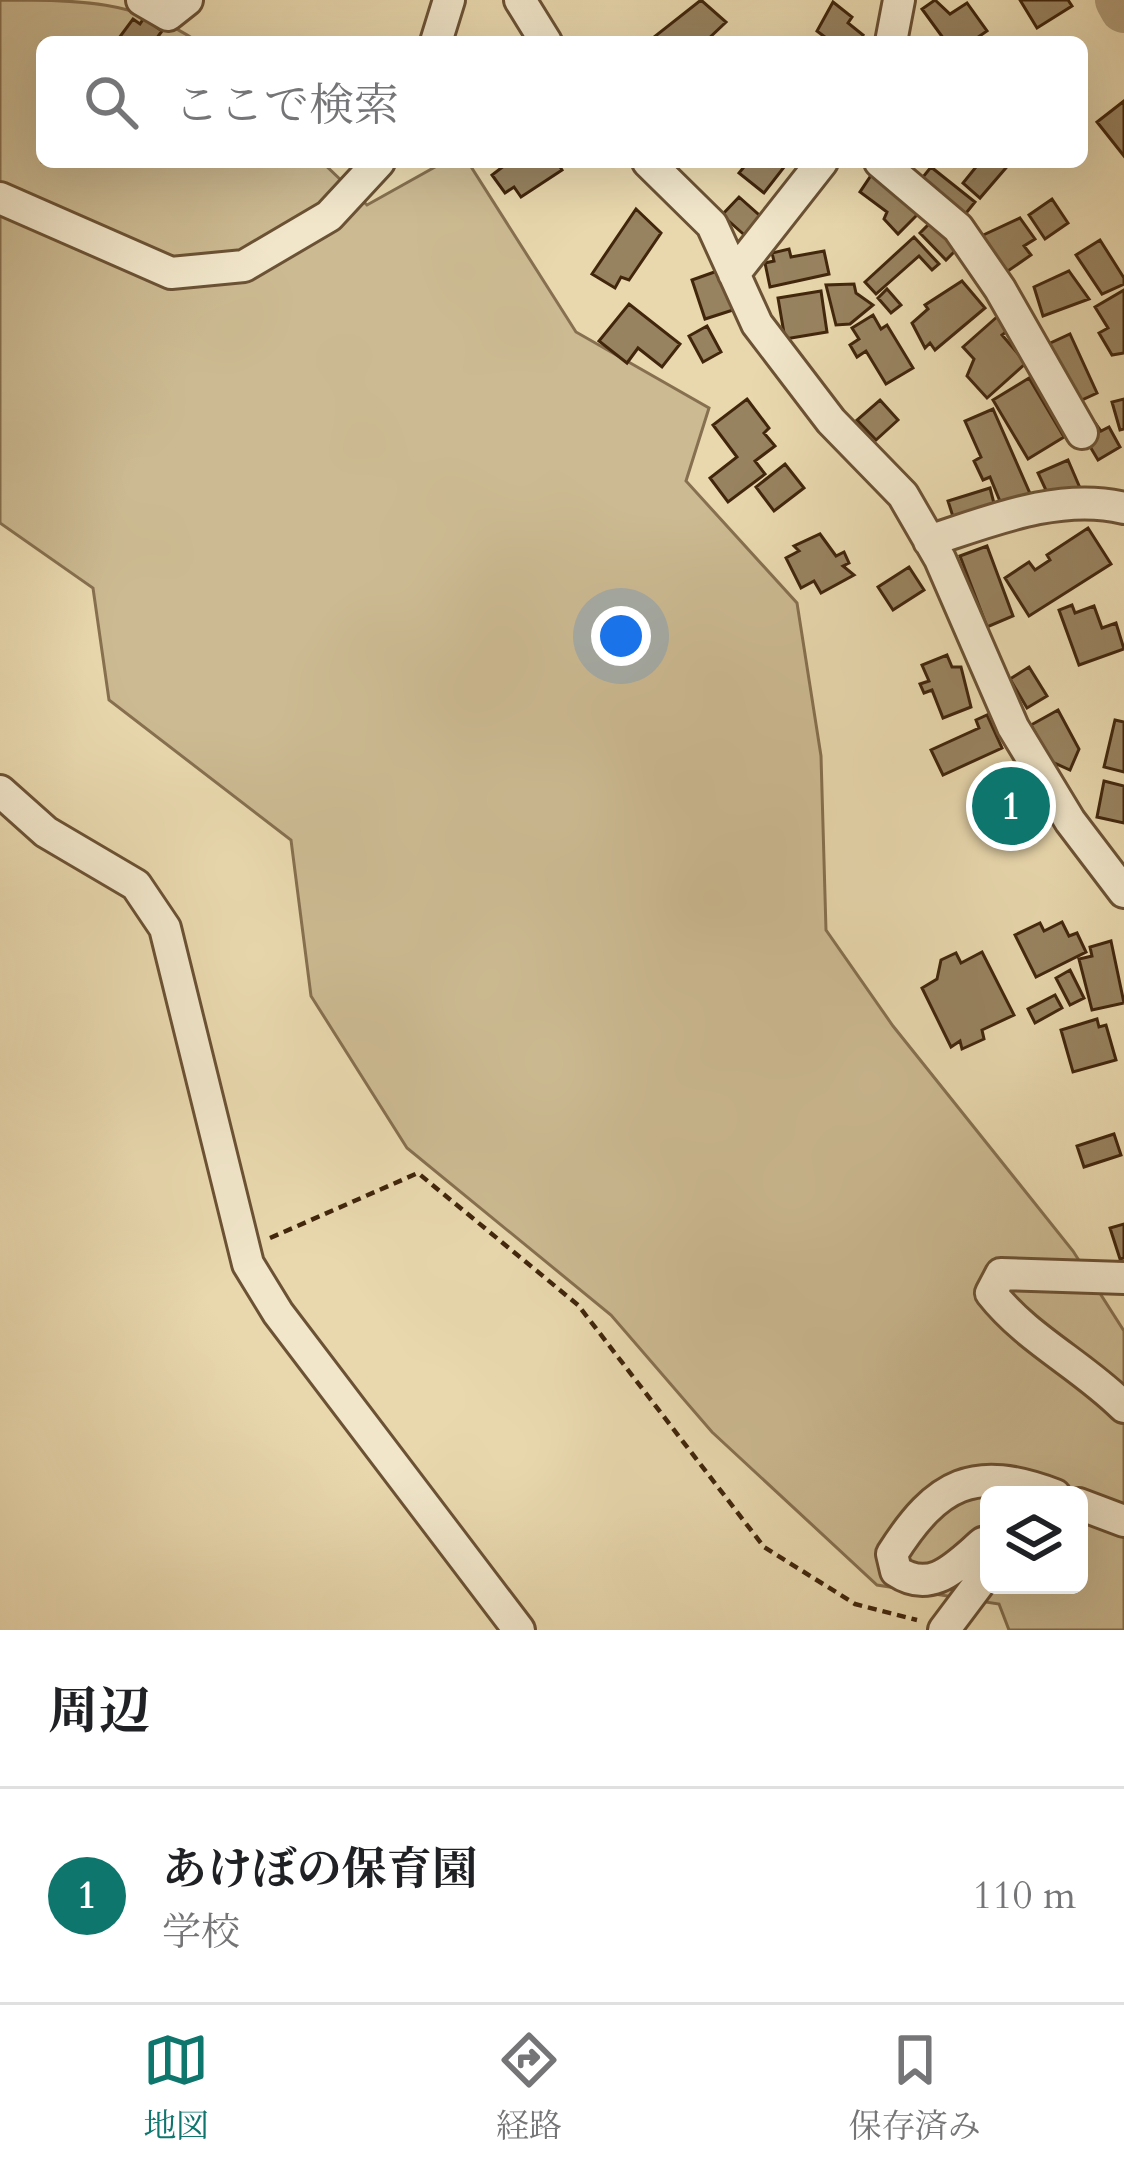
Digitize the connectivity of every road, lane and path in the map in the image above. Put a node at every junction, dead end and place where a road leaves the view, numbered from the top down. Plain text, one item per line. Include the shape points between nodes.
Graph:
1 (142, 0) edge
2 (187, 0) edge
3 (449, 0) edge
4 (520, 0) edge
5 (899, 0) edge
6 (438, 36) edge
7 (542, 36) edge
8 (892, 36) edge
9 (373, 168) edge
10 (654, 168) edge
11 (817, 168) edge
12 (887, 168) edge
13 (0, 198) edge
14 (734, 274) junction
15 (1082, 433) dead end
16 (1124, 508) edge
17 (929, 541) junction
18 (0, 791) edge
19 (1112, 857) edge
20 (1124, 892) edge
21 (244, 1250) junction
22 (1124, 1278) edge
23 (1124, 1407) edge
24 (1013, 1486) edge
25 (1088, 1507) edge
26 (1124, 1521) edge
27 (980, 1545) edge
28 (980, 1582) edge
29 (945, 1629) edge
30 (519, 1630) edge

1 - 2 street via 168,15
3 - 6 street
4 - 7 street
5 - 8 street
9 - 13 street via 328,216 244,266 171,273
10 - 14 street via 712,225
11 - 14 street
12 - 15 street via 958,228
14 - 17 street via 757,324 831,421 903,495
16 - 17 street via 1102,502 1022,512
17 - 19 street via 1013,727
18 - 21 street via 46,832 136,885 165,928
19 - 20 street
21 - 29 path via 418,1173 578,1305 764,1547 855,1604
21 - 30 street via 278,1312
22 - 23 street via 1001,1274 991,1293 1013,1321
24 - 27 street via 981,1479 951,1486 915,1518 892,1554 896,1571 910,1581 941,1580
25 - 26 street
28 - 29 street

